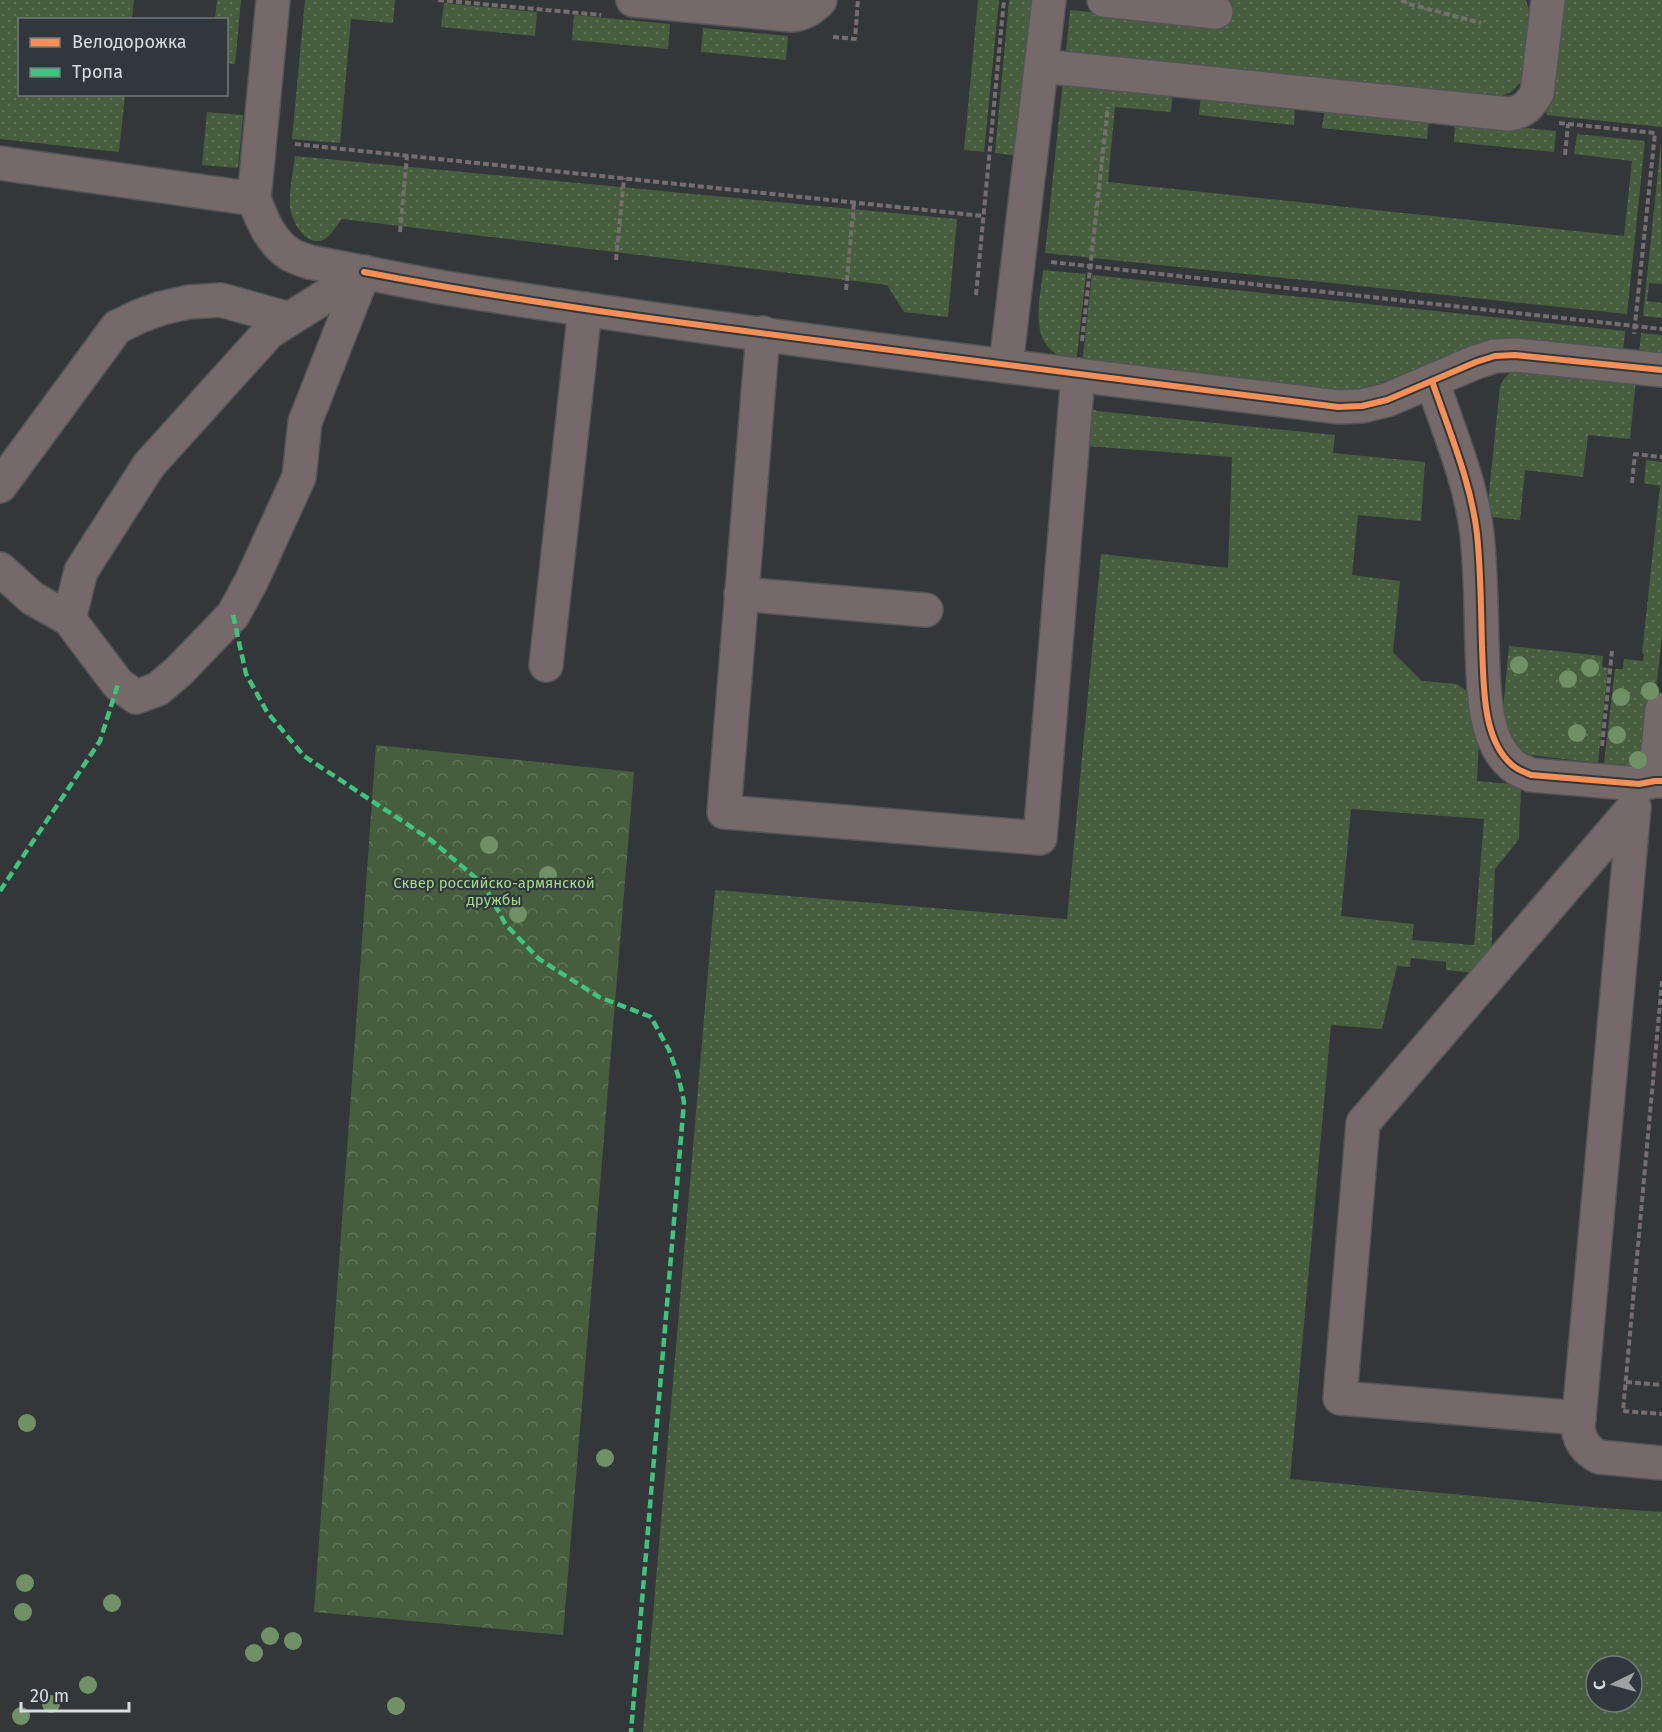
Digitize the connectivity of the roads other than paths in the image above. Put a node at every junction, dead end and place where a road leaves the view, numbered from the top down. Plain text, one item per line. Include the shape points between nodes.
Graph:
1 (273, 0) edge
2 (633, 0) edge
3 (820, 0) edge
4 (1049, 0) edge
5 (1104, 0) edge
6 (1548, 0) edge
7 (1216, 12) dead end
8 (1041, 66) junction
9 (0, 164) edge
10 (254, 199) junction
11 (364, 272) junction
12 (585, 309) junction
13 (289, 319) junction
14 (763, 333) junction
15 (1006, 365) junction
16 (1662, 370) edge
17 (1078, 375) junction
18 (1432, 381) junction
19 (0, 486) edge
20 (0, 569) edge
21 (741, 594) junction
22 (926, 610) dead end
23 (69, 619) junction
24 (546, 665) dead end
25 (1662, 710) edge
26 (1658, 781) edge
27 (1579, 1418) junction
28 (1662, 1463) edge

1 - 10 street
2 - 3 street via 791,15 811,9
4 - 8 street
5 - 7 street
6 - 8 street via 1537,93 1530,106 1517,113
8 - 15 street
9 - 10 street
10 - 11 street via 262,222 291,255
11 - 12 street
11 - 13 street
11 - 23 street via 305,422 299,477 232,615 158,690 136,697 117,684
12 - 14 street
12 - 24 street
13 - 19 street via 221,300 162,308 117,327
13 - 23 street via 269,332 149,465 81,571
14 - 15 street
14 - 21 street
15 - 17 street
16 - 18 street via 1515,355 1495,356
17 - 18 street via 1338,407 1387,400
17 - 21 street via 1040,838 724,812
18 - 26 street via 1468,488 1477,534 1485,698 1491,729 1506,760 1531,775 1639,784
20 - 23 street via 32,598
21 - 22 street
25 - 26 street
27 - 27 street via 1340,1398 1363,1123 1634,807
27 - 28 street via 1584,1446 1599,1457

